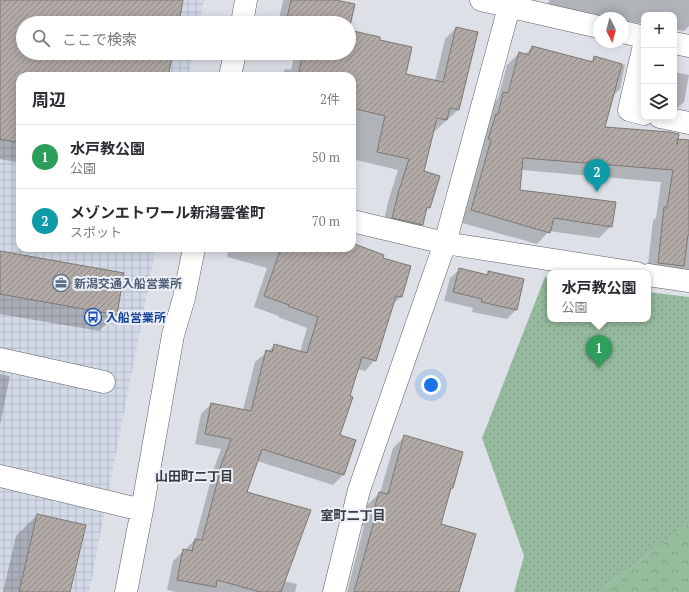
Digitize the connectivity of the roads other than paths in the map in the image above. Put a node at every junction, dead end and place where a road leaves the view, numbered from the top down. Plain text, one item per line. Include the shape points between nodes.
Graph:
1 (246, 0) edge
2 (482, 0) edge
3 (511, 3) edge
4 (243, 16) edge
5 (593, 25) edge
6 (629, 33) edge
7 (641, 36) edge
8 (677, 44) edge
9 (689, 46) edge
10 (643, 48) edge
11 (233, 60) edge
12 (231, 72) edge
13 (641, 113) edge
14 (674, 120) edge
15 (689, 123) edge
16 (356, 222) edge
17 (445, 243) junction
18 (193, 252) edge
19 (618, 270) edge
20 (651, 275) edge
21 (689, 281) edge
22 (0, 359) edge
23 (104, 382) dead end
24 (0, 476) edge
25 (142, 510) junction
26 (126, 592) edge
27 (334, 592) edge

1 - 4 street
2 - 3 street
3 - 5 street
3 - 17 street
6 - 7 street
8 - 9 street
10 - 13 street via 629,110
11 - 12 street
14 - 15 street
16 - 17 street
17 - 19 street
17 - 27 street via 359,490
18 - 25 street via 173,335
20 - 21 street
22 - 23 street
24 - 25 street
25 - 26 street

